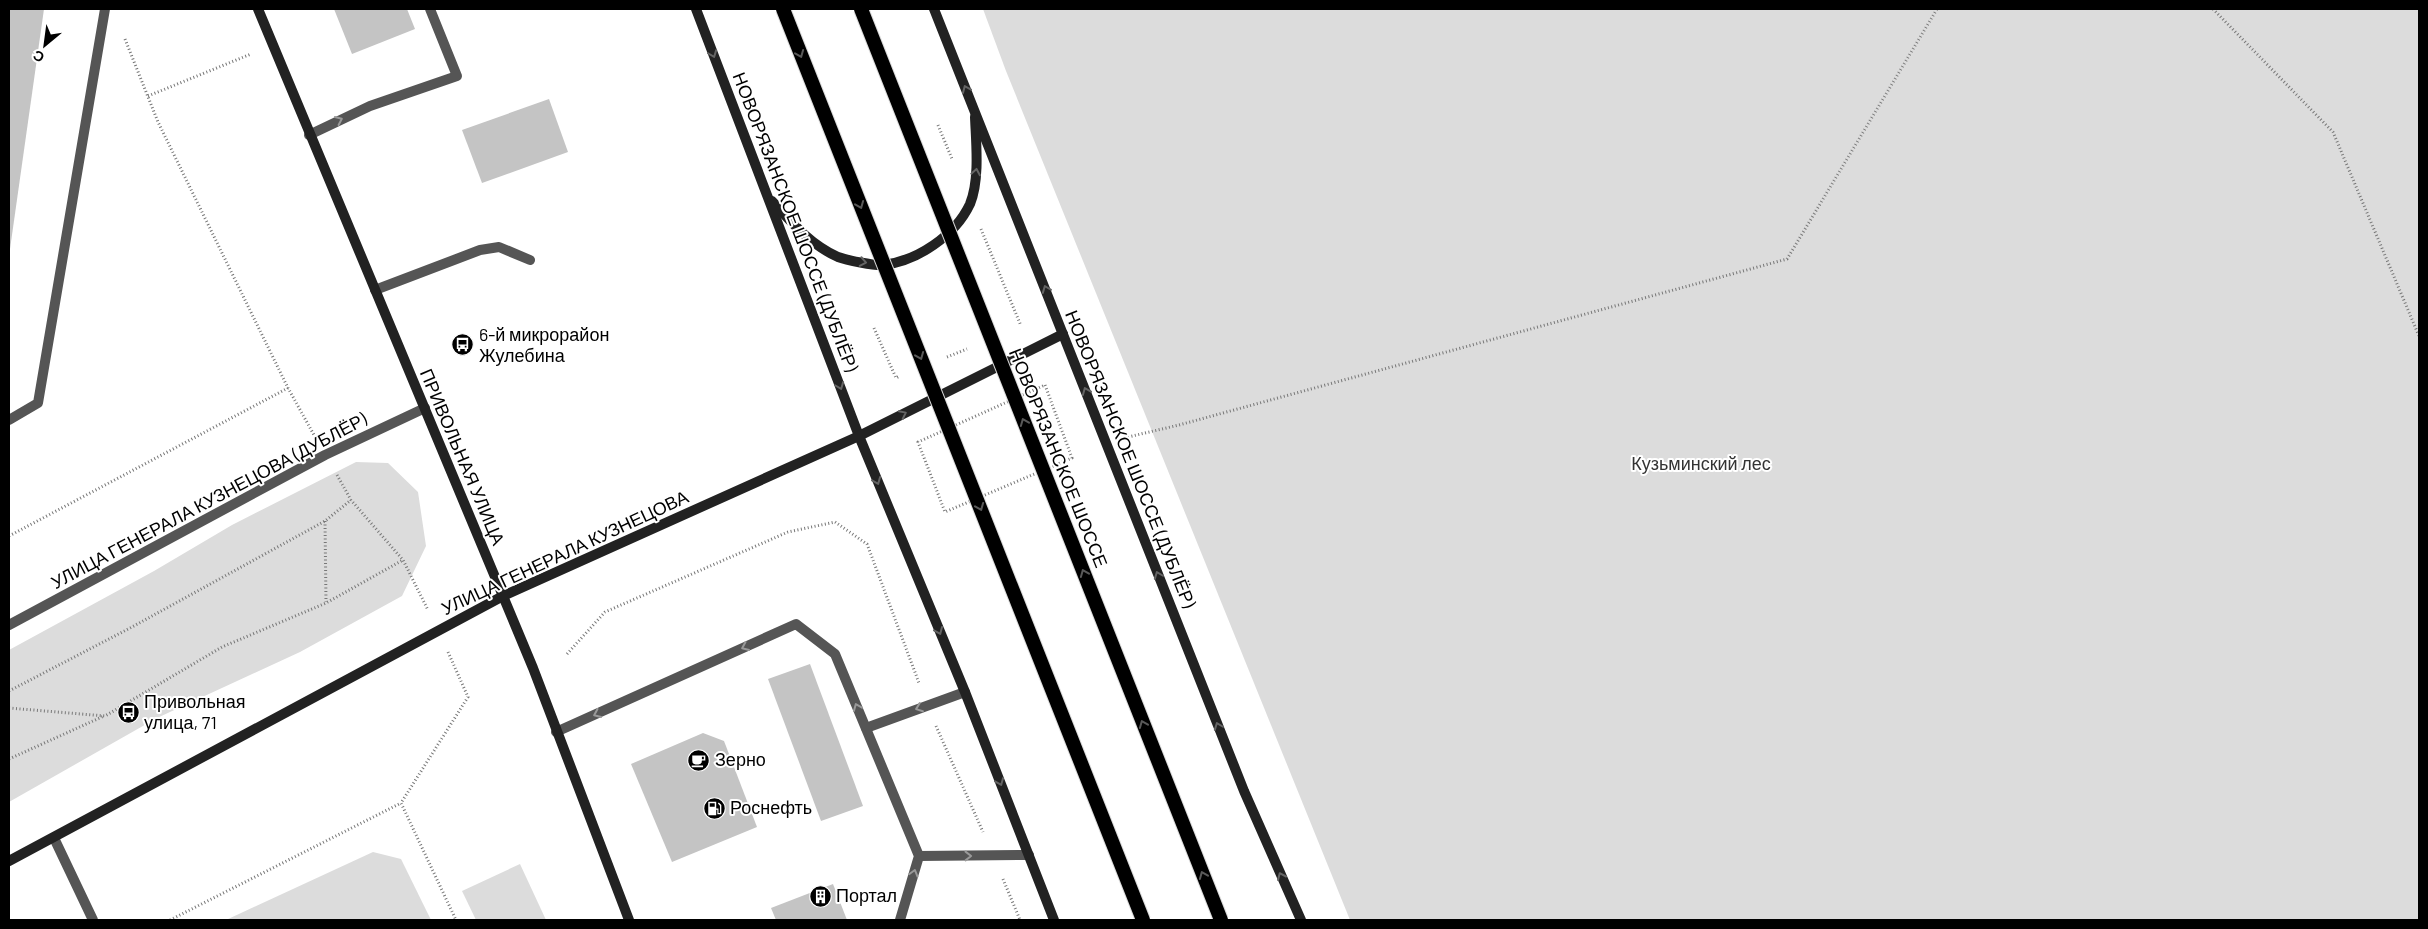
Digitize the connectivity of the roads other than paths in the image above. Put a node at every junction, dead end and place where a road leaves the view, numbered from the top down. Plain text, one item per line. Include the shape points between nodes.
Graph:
1 (105, 9) edge
2 (258, 9) edge
3 (430, 9) edge
4 (696, 9) edge
5 (783, 9) edge
6 (861, 9) edge
7 (934, 9) edge
8 (974, 106) junction
9 (308, 134) junction
10 (768, 196) junction
11 (530, 260) dead end
12 (375, 290) junction
13 (1063, 334) junction
14 (425, 408) junction
15 (9, 420) edge
16 (859, 436) junction
17 (503, 596) junction
18 (9, 624) edge
19 (965, 692) junction
20 (866, 728) junction
21 (556, 732) junction
22 (54, 838) junction
23 (1029, 854) junction
24 (919, 856) junction
25 (9, 861) edge
26 (93, 920) edge
27 (629, 920) edge
28 (900, 920) edge
29 (1054, 920) edge
30 (1143, 920) edge
31 (1221, 920) edge
32 (1300, 920) edge

1 - 15 street via 38,403
2 - 9 main road, ПРИВОЛЬНАЯ УЛИЦА
9 -> 3 street via 370,106 457,76
4 -> 10 main road, НОВОРЯЗАНСКОЕ ШОССЕ (ДУБЛЁР)
5 -> 30 highway, bridge
31 -> 6 highway, НОВОРЯЗАНСКОЕ ШОССЕ, bridge
8 -> 7 main road, НОВОРЯЗАНСКОЕ ШОССЕ (ДУБЛЁР)
10 -> 8 main road via 802,235 839,257 882,265 921,253 951,231 970,203 978,160
13 -> 8 main road, НОВОРЯЗАНСКОЕ ШОССЕ (ДУБЛЁР)
9 - 12 main road, ПРИВОЛЬНАЯ УЛИЦА
10 -> 16 main road, НОВОРЯЗАНСКОЕ ШОССЕ (ДУБЛЁР)
11 - 12 street via 499,247 480,250
12 - 14 main road, ПРИВОЛЬНАЯ УЛИЦА
16 -> 13 main road, УЛИЦА ГЕНЕРАЛА КУЗНЕЦОВА
32 -> 13 main road, НОВОРЯЗАНСКОЕ ШОССЕ (ДУБЛЁР) via 1244,791
14 - 17 main road, ПРИВОЛЬНАЯ УЛИЦА
14 - 18 street, УЛИЦА ГЕНЕРАЛА КУЗНЕЦОВА (ДУБЛЁР) via 325,455
16 - 17 main road, УЛИЦА ГЕНЕРАЛА КУЗНЕЦОВА
16 -> 19 main road, НОВОРЯЗАНСКОЕ ШОССЕ (ДУБЛЁР)
17 - 21 main road, ПРИВОЛЬНАЯ УЛИЦА
17 - 22 main road, УЛИЦА ГЕНЕРАЛА КУЗНЕЦОВА
19 -> 20 street
19 -> 23 main road, НОВОРЯЗАНСКОЕ ШОССЕ (ДУБЛЁР)
20 -> 21 street via 835,654 796,624
20 - 24 street
21 - 27 main road, ПРИВОЛЬНАЯ УЛИЦА
22 - 25 main road, УЛИЦА ГЕНЕРАЛА КУЗНЕЦОВА
22 - 26 street
24 -> 23 street
23 - 29 main road, НОВОРЯЗАНСКОЕ ШОССЕ (ДУБЛЁР)
28 -> 24 street

